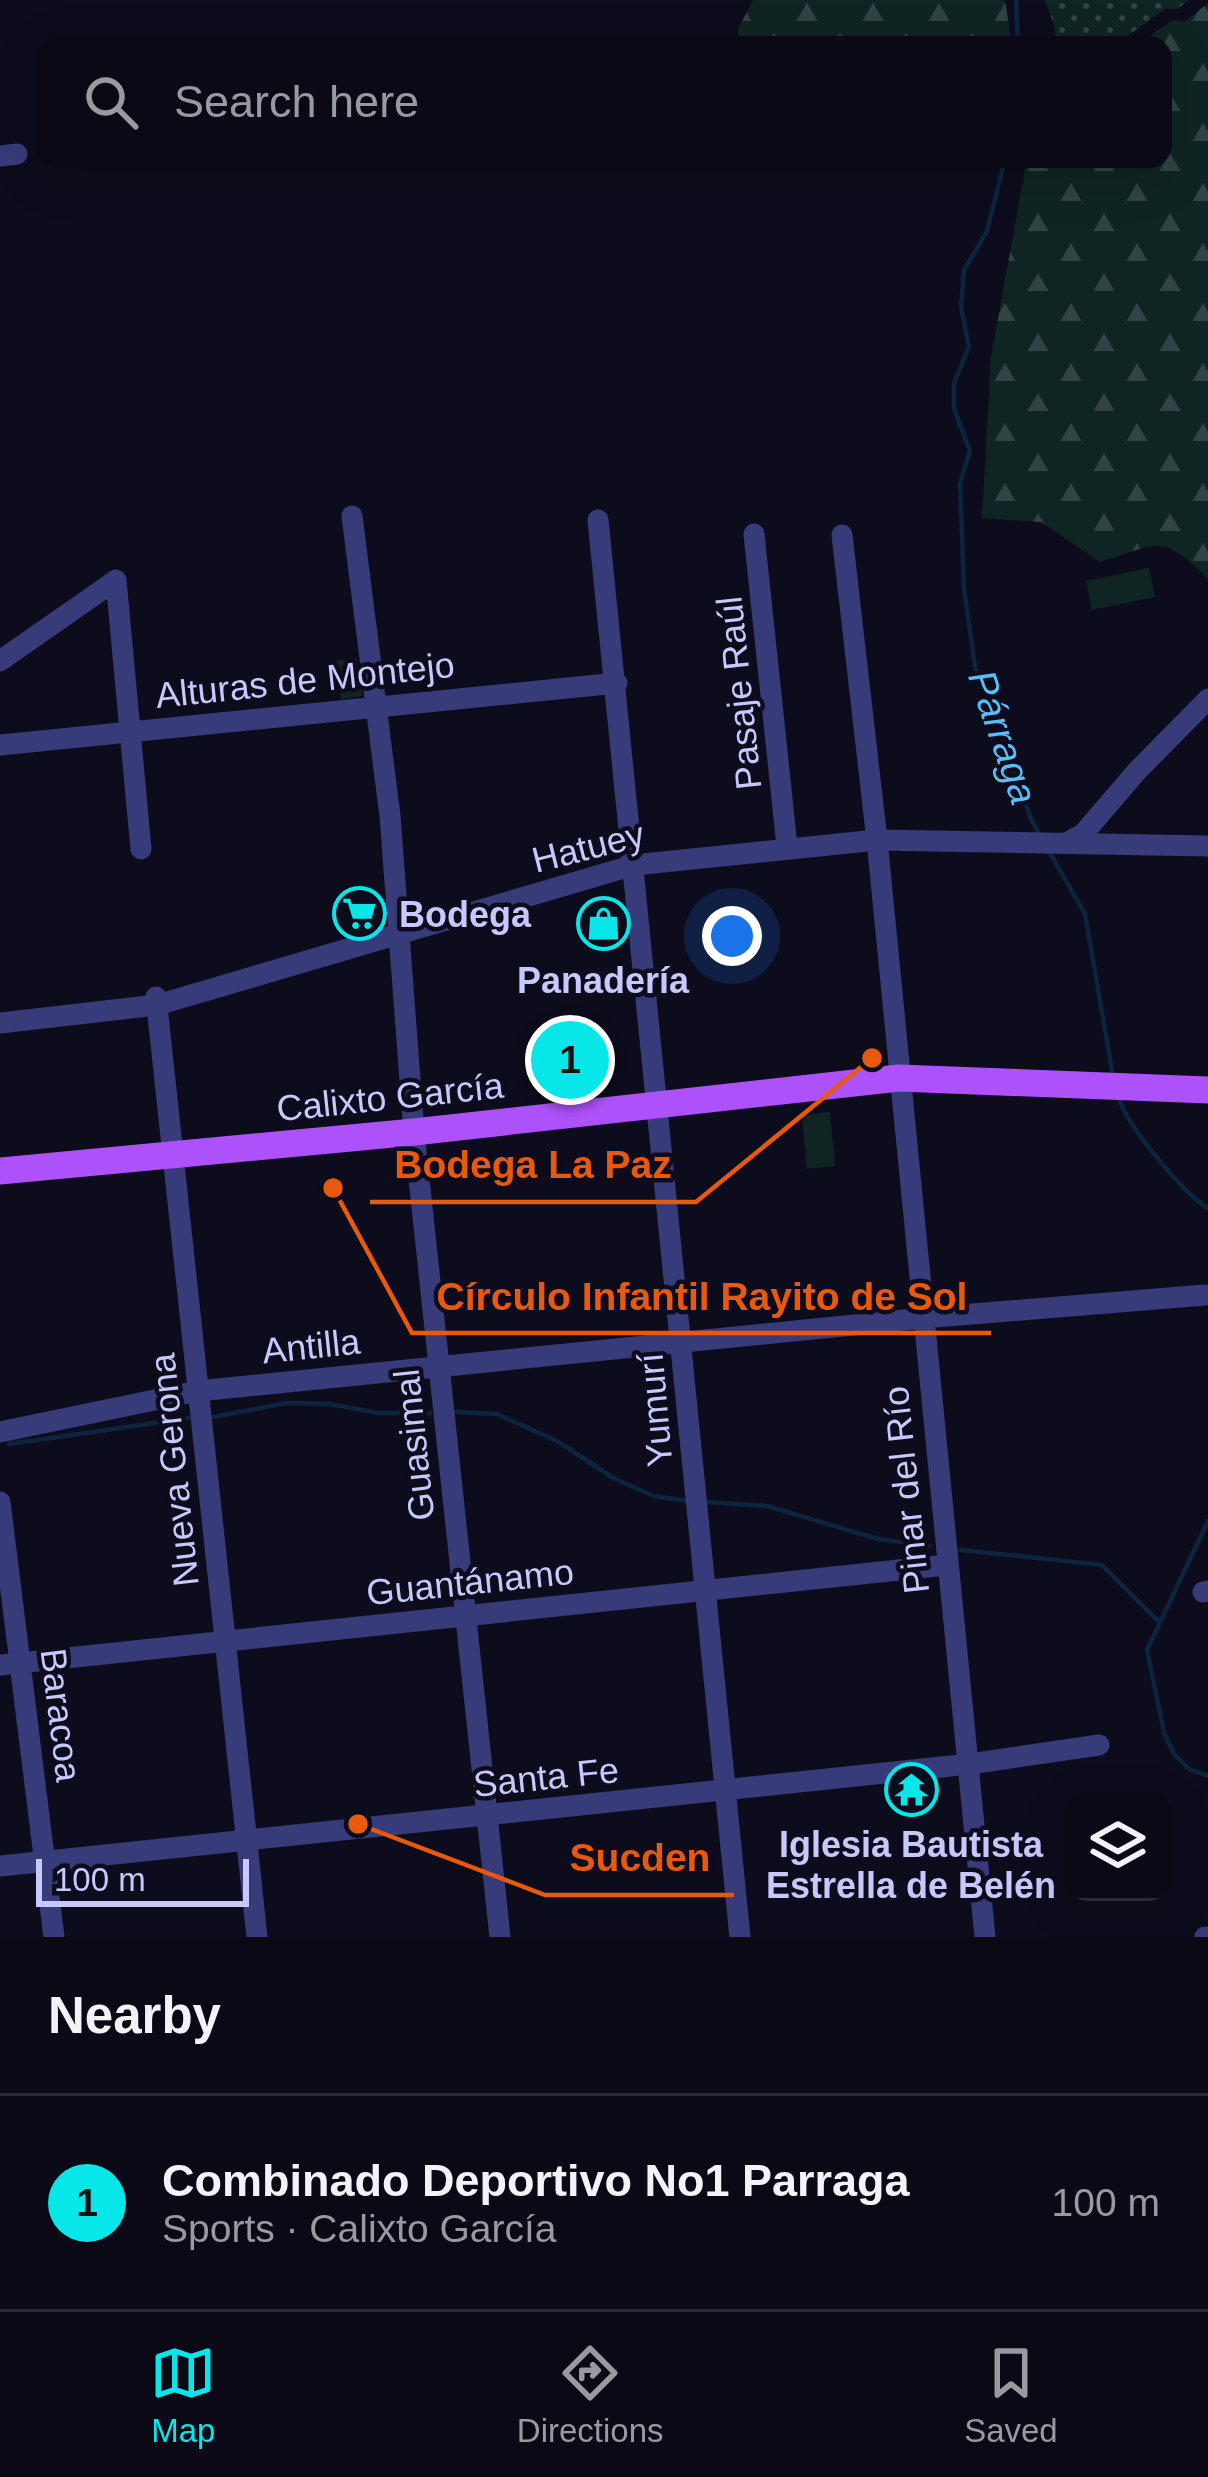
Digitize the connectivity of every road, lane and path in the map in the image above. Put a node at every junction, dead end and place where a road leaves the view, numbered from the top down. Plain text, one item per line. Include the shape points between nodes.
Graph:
1 (352, 516) dead end
2 (598, 520) dead end
3 (754, 534) dead end
4 (842, 535) dead end
5 (0, 661) edge
6 (617, 683) junction
7 (1208, 699) edge
8 (373, 705) junction
9 (129, 732) junction
10 (0, 745) edge
11 (877, 840) junction
12 (1067, 842) junction
13 (788, 846) junction
14 (1208, 846) edge
15 (141, 849) dead end
16 (634, 865) junction
17 (398, 933) junction
18 (157, 1001) junction
19 (0, 1023) edge
20 (899, 1078) junction
21 (1208, 1090) edge
22 (656, 1104) junction
23 (414, 1132) junction
24 (175, 1156) junction
25 (4, 1165) edge
26 (1205, 1295) edge
27 (922, 1318) junction
28 (682, 1345) junction
29 (439, 1367) junction
30 (198, 1390) junction
31 (0, 1432) edge
32 (0, 1502) edge
33 (946, 1565) junction
34 (705, 1591) junction
35 (466, 1615) junction
36 (226, 1641) junction
37 (11, 1664) edge
38 (1099, 1745) dead end
39 (970, 1764) junction
40 (725, 1790) junction
41 (489, 1817) junction
42 (249, 1842) junction
43 (46, 1862) junction
44 (0, 1866) edge
45 (54, 1937) edge
46 (257, 1937) edge
47 (500, 1937) edge
48 (740, 1937) edge
49 (985, 1937) edge

1 - 8 street, Guasimal
2 - 6 street, Yumurí
3 - 13 street, Pasaje Raúl
4 - 11 street, Pinar del Río
5 - 9 street via 116,580
6 - 8 street, Alturas de Montejo
6 - 16 street, Yumurí
7 - 12 street
8 - 9 street, Alturas de Montejo
8 - 17 street, Guasimal
9 - 10 street, Alturas de Montejo
9 - 15 street
11 - 12 street, Hatuey
11 - 13 street, Hatuey
11 - 20 street, Pinar del Río
12 - 14 street, Hatuey
13 - 16 street, Hatuey
16 - 17 street, Hatuey
16 - 22 street, Yumurí
17 - 18 street, Hatuey
17 - 23 street, Guasimal
18 - 19 street, Hatuey
18 - 24 street, Nueva Gerona
20 - 21 main road, Calixto García
20 - 22 main road, Calixto García
20 - 27 street, Pinar del Río
22 - 23 main road, Calixto García
22 - 28 street, Yumurí
23 - 24 main road, Calixto García
23 - 29 street, Guasimal
24 - 25 main road, Calixto García
24 - 30 street, Nueva Gerona
26 - 27 street, Antilla
27 - 28 street, Antilla
27 - 33 street, Pinar del Río
28 - 29 street, Antilla
28 - 34 street, Yumurí
29 - 30 street, Antilla
29 - 35 street, Guasimal
30 - 31 street, Antilla
30 - 36 street, Nueva Gerona
32 - 37 street, Baracoa
33 - 34 street, Guantánamo
33 - 39 street, Pinar del Río
34 - 35 street, Guantánamo
34 - 40 street, Yumurí
35 - 36 street, Guantánamo
35 - 41 street, Guasimal
36 - 37 street, Guantánamo
36 - 42 street, Nueva Gerona
37 - 43 street, Baracoa
38 - 39 street, Santa Fe
39 - 40 street, Santa Fe
39 - 49 street, Pinar del Río
40 - 41 street, Santa Fe
40 - 48 street, Yumurí
41 - 42 street, Santa Fe
41 - 47 street, Guasimal
42 - 43 street, Santa Fe
42 - 46 street, Nueva Gerona
43 - 44 street, Santa Fe
43 - 45 street, Baracoa

